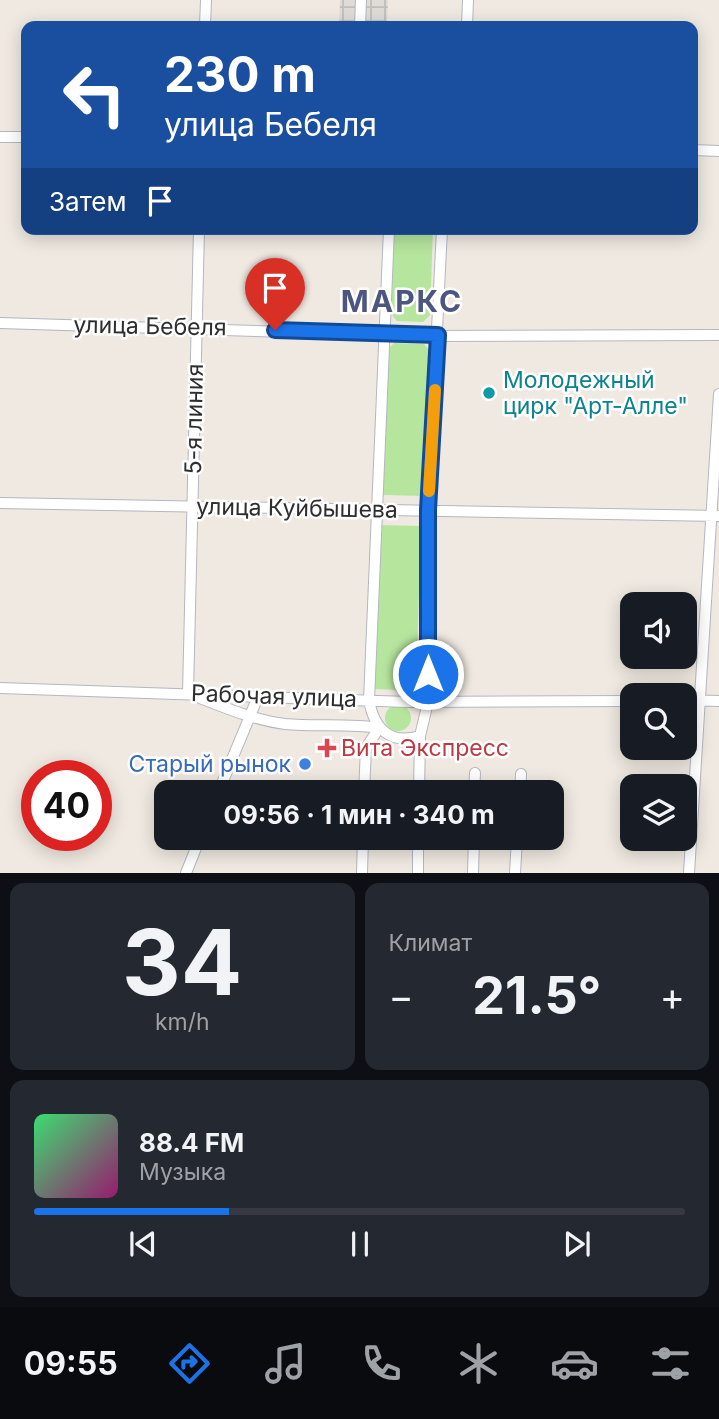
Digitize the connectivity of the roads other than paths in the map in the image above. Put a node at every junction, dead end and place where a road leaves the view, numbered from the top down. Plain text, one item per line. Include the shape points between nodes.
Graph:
1 (206, 0) edge
2 (361, 0) edge
3 (468, 0) edge
4 (205, 21) edge
5 (360, 21) edge
6 (467, 21) edge
7 (0, 136) edge
8 (21, 137) edge
9 (698, 150) edge
10 (719, 151) edge
11 (199, 235) edge
12 (389, 235) edge
13 (442, 235) edge
14 (0, 323) edge
15 (195, 327) junction
16 (382, 333) junction
17 (438, 335) junction
18 (719, 335) edge
19 (719, 394) edge
20 (0, 503) edge
21 (193, 507) junction
22 (375, 508) junction
23 (428, 510) junction
24 (715, 515) edge
25 (0, 688) edge
26 (188, 693) junction
27 (257, 699) junction
28 (369, 700) junction
29 (700, 700) junction
30 (620, 701) edge
31 (719, 701) edge
32 (428, 702) junction
33 (249, 717) junction
34 (379, 728) junction
35 (420, 736) junction
36 (475, 773) dead end
37 (521, 774) dead end
38 (223, 780) edge
39 (365, 780) edge
40 (419, 780) edge
41 (475, 780) edge
42 (521, 780) edge
43 (195, 850) edge
44 (363, 850) edge
45 (418, 850) edge
46 (474, 850) edge
47 (516, 850) edge
48 (186, 873) edge
49 (362, 873) edge
50 (418, 873) edge
51 (473, 873) edge
52 (515, 873) edge
53 (689, 873) edge

1 - 4 street
2 - 5 street
3 - 6 street
7 - 8 street
9 - 10 street
11 - 15 street, 5-я линия
12 - 16 street
13 - 17 street
14 - 15 street, улица Бебеля
15 - 16 street, улица Бебеля
15 - 21 street, 5-я линия
16 - 17 street, улица Бебеля
16 - 22 street
17 - 18 street, улица Бебеля
17 - 23 street
19 - 24 street
20 - 21 street, улица Куйбышева
21 - 22 street, улица Куйбышева
21 - 26 street, 5-я линия
22 - 23 street, улица Куйбышева
22 - 28 street
23 - 24 street, улица Куйбышева
23 - 32 street
24 - 29 street
25 - 26 street, Рабочая улица
26 - 27 street, Рабочая улица
26 - 33 street
27 - 28 street, Рабочая улица
27 - 33 street
28 - 32 street, Рабочая улица
28 - 34 street
29 - 31 street
29 - 53 street
30 - 32 street, Рабочая улица
32 - 35 street
33 - 34 street via 286,724
33 - 38 street
34 - 35 street via 392,738
34 - 39 street via 366,748
35 - 40 street
36 - 41 street
37 - 42 street
43 - 48 street
44 - 49 street
45 - 50 street
46 - 51 street
47 - 52 street

